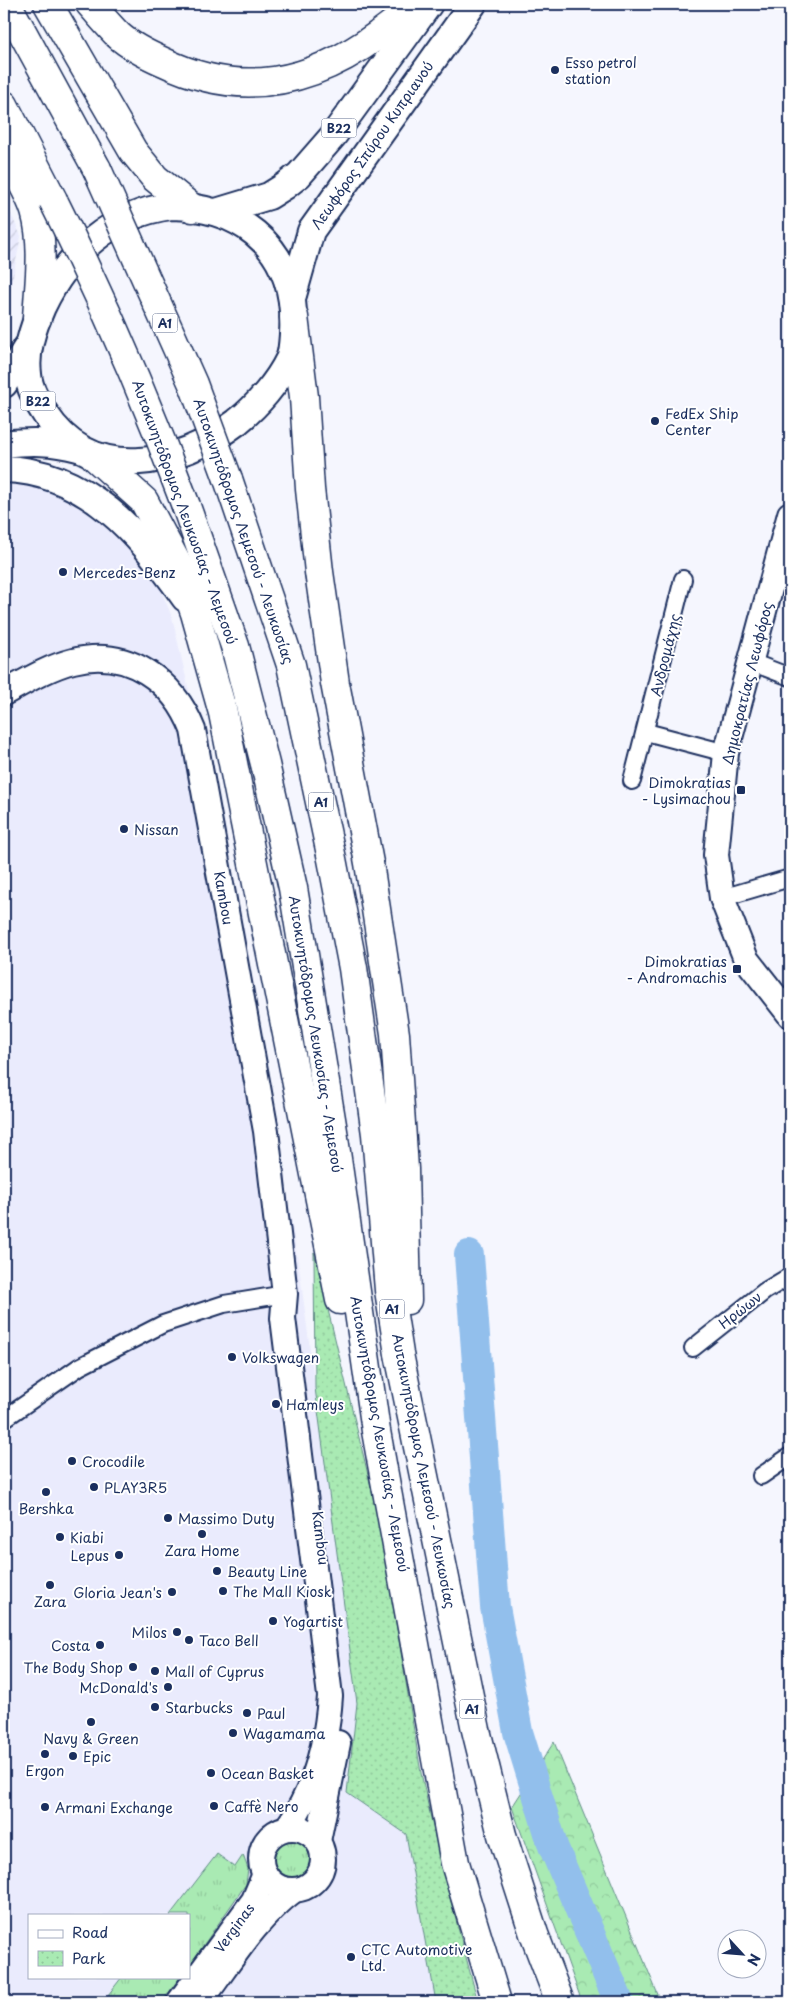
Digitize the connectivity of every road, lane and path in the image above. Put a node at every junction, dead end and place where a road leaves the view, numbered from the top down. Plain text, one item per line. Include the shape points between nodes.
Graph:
1 (7, 4) edge
2 (48, 4) edge
3 (90, 4) edge
4 (416, 4) edge
5 (429, 4) edge
6 (472, 4) edge
7 (4, 105) edge
8 (4, 150) edge
9 (204, 210) junction
10 (293, 306) junction
11 (34, 327) junction
12 (4, 384) edge
13 (4, 444) edge
14 (88, 453) junction
15 (4, 470) edge
16 (790, 514) edge
17 (683, 579) dead end
18 (196, 613) junction
19 (751, 662) junction
20 (790, 677) edge
21 (4, 693) edge
22 (646, 732) junction
23 (726, 753) junction
24 (632, 781) dead end
25 (790, 878) edge
26 (722, 898) junction
27 (790, 1015) edge
28 (790, 1276) edge
29 (285, 1294) junction
30 (693, 1348) dead end
31 (4, 1419) edge
32 (376, 1431) junction
33 (790, 1456) edge
34 (761, 1476) dead end
35 (424, 1481) junction
36 (287, 1828) junction
37 (318, 1841) junction
38 (265, 1874) junction
39 (294, 1890) junction
40 (179, 2002) edge
41 (200, 2002) edge
42 (497, 2002) edge
43 (560, 2002) edge

1 - 35 highway, Αυτοκινητόδρομος Λεμεσού - Λευκωσίας / A1, bridge via 97,169 193,384 290,665 353,968 376,1134 389,1290
2 - 9 highway via 133,151 155,178
3 - 4 highway via 119,35 146,54 179,70 211,80 249,83 287,80 317,70 367,43
5 - 9 main road, B22 via 333,136 299,175 268,196
6 - 10 main road, Λεωφόρος Σπύρου Κυπριανού / B22 via 310,231
7 - 32 highway, Αυτοκινητόδρομος Λευκωσίας - Λεμεσού / A1, bridge via 108,314 150,409 235,646 293,888
8 - 11 highway via 28,193 35,213 40,262
9 - 10 main road, B22 via 249,228 262,238 282,264
9 - 11 main road, B22 via 171,206 157,208 106,230 68,263 50,291
10 - 14 main road, B22 via 290,358 269,389 243,417 218,436 173,456 152,460 128,462
10 - 35 highway via 322,591 335,683 386,962 395,1034 404,1169 407,1297
11 - 12 main road, B22 via 19,362
11 - 14 main road, B22 via 27,360 33,393 55,428
13 - 14 main road, B22 via 57,442
14 - 18 highway via 144,501 178,565
15 - 18 main road via 54,477 100,502 154,556
16 - 19 street, Δημοκρατίας Λεωφόρος
17 - 22 street, Ανδρομάχης
18 - 32 highway via 224,723 339,1294
19 - 20 street
19 - 23 street, Δημοκρατίας Λεωφόρος
21 - 29 street, Kambou via 54,667 93,658 111,659 142,668 155,676 168,687 186,712 198,755 264,1121
22 - 23 street
22 - 24 street, Ανδρομάχης
23 - 26 street, Δημοκρατίας Λεωφόρος via 716,855
25 - 26 street
26 - 27 street, Δημοκρατίας Λεωφόρος via 746,959
28 - 30 street, Ηρώων via 765,1291
29 - 31 street via 224,1304 163,1324 79,1367
29 - 36 street, Kambou via 284,1318 330,1696 328,1726 313,1783
29 - 37 street, Kambou via 294,1322 339,1688 341,1725
32 - 42 highway, Αυτοκινητόδρομος Λευκωσίας - Λεμεσού / A1 via 455,1863
33 - 34 street
35 - 43 highway, Αυτοκινητόδρομος Λεμεσού - Λευκωσίας / A1 via 476,1730 502,1834
36 - 37 street via 299,1828
36 - 38 street via 272,1835 265,1844 261,1854
37 - 39 street via 323,1853 323,1866 307,1887
38 - 39 street via 282,1889
38 - 40 street, Verginas via 254,1900
39 - 41 street, Verginas via 277,1902 258,1924

